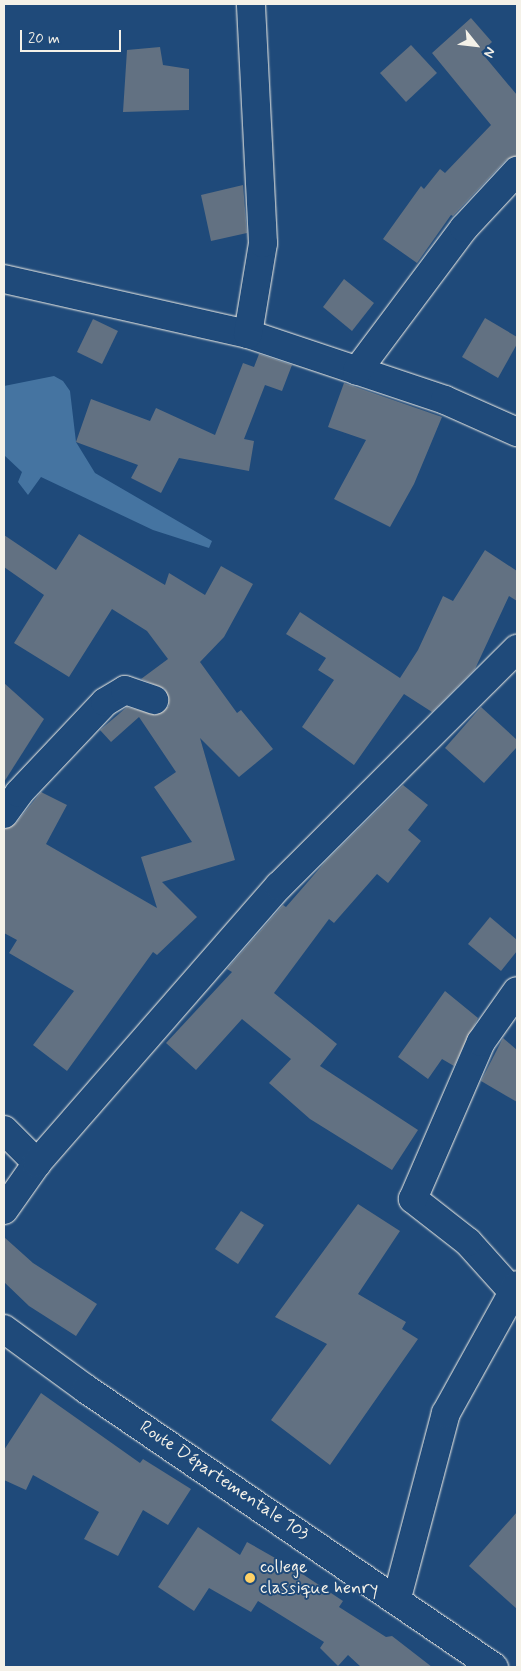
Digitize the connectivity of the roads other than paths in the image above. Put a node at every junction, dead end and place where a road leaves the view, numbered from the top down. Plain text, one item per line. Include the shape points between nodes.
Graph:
1 (251, 4) edge
2 (517, 171) edge
3 (4, 279) edge
4 (248, 334) junction
5 (357, 371) junction
6 (517, 432) edge
7 (517, 649) edge
8 (154, 700) dead end
9 (9, 795) edge
10 (517, 992) edge
11 (4, 1130) edge
12 (38, 1163) junction
13 (4, 1210) edge
14 (515, 1288) edge
15 (4, 1329) edge
16 (397, 1598) junction
17 (494, 1667) edge

1 - 4 street via 264,243
2 - 5 street via 464,228
3 - 4 street
4 - 5 street
5 - 6 street via 445,400
7 - 12 street via 465,705 279,886
8 - 9 street via 125,690 105,702
10 - 14 street via 481,1042 413,1199 468,1242
11 - 12 street
12 - 13 street
14 - 16 street via 446,1413
15 - 16 street, Route Départementale 103 via 86,1389
16 - 17 street, Route Départementale 103

